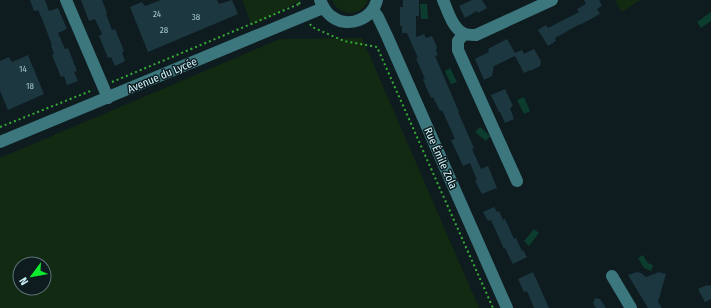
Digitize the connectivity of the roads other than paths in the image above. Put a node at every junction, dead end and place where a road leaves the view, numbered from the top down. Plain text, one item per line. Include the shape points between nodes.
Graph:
1 (66, 0) edge
2 (443, 0) edge
3 (552, 0) edge
4 (322, 4) edge
5 (375, 5) edge
6 (464, 34) junction
7 (108, 98) junction
8 (0, 142) edge
9 (517, 181) dead end
10 (612, 276) dead end
11 (507, 308) edge
12 (631, 308) edge

1 - 7 street
2 - 6 street via 452,21
3 - 6 street via 476,36
4 - 5 street via 330,15 348,22 366,17
4 - 7 street, Avenue du Lycée via 304,16
5 - 11 street, Rue Émile Zola via 378,17
6 - 9 street via 458,41 458,50
7 - 8 street, Avenue du Lycée
10 - 12 street

